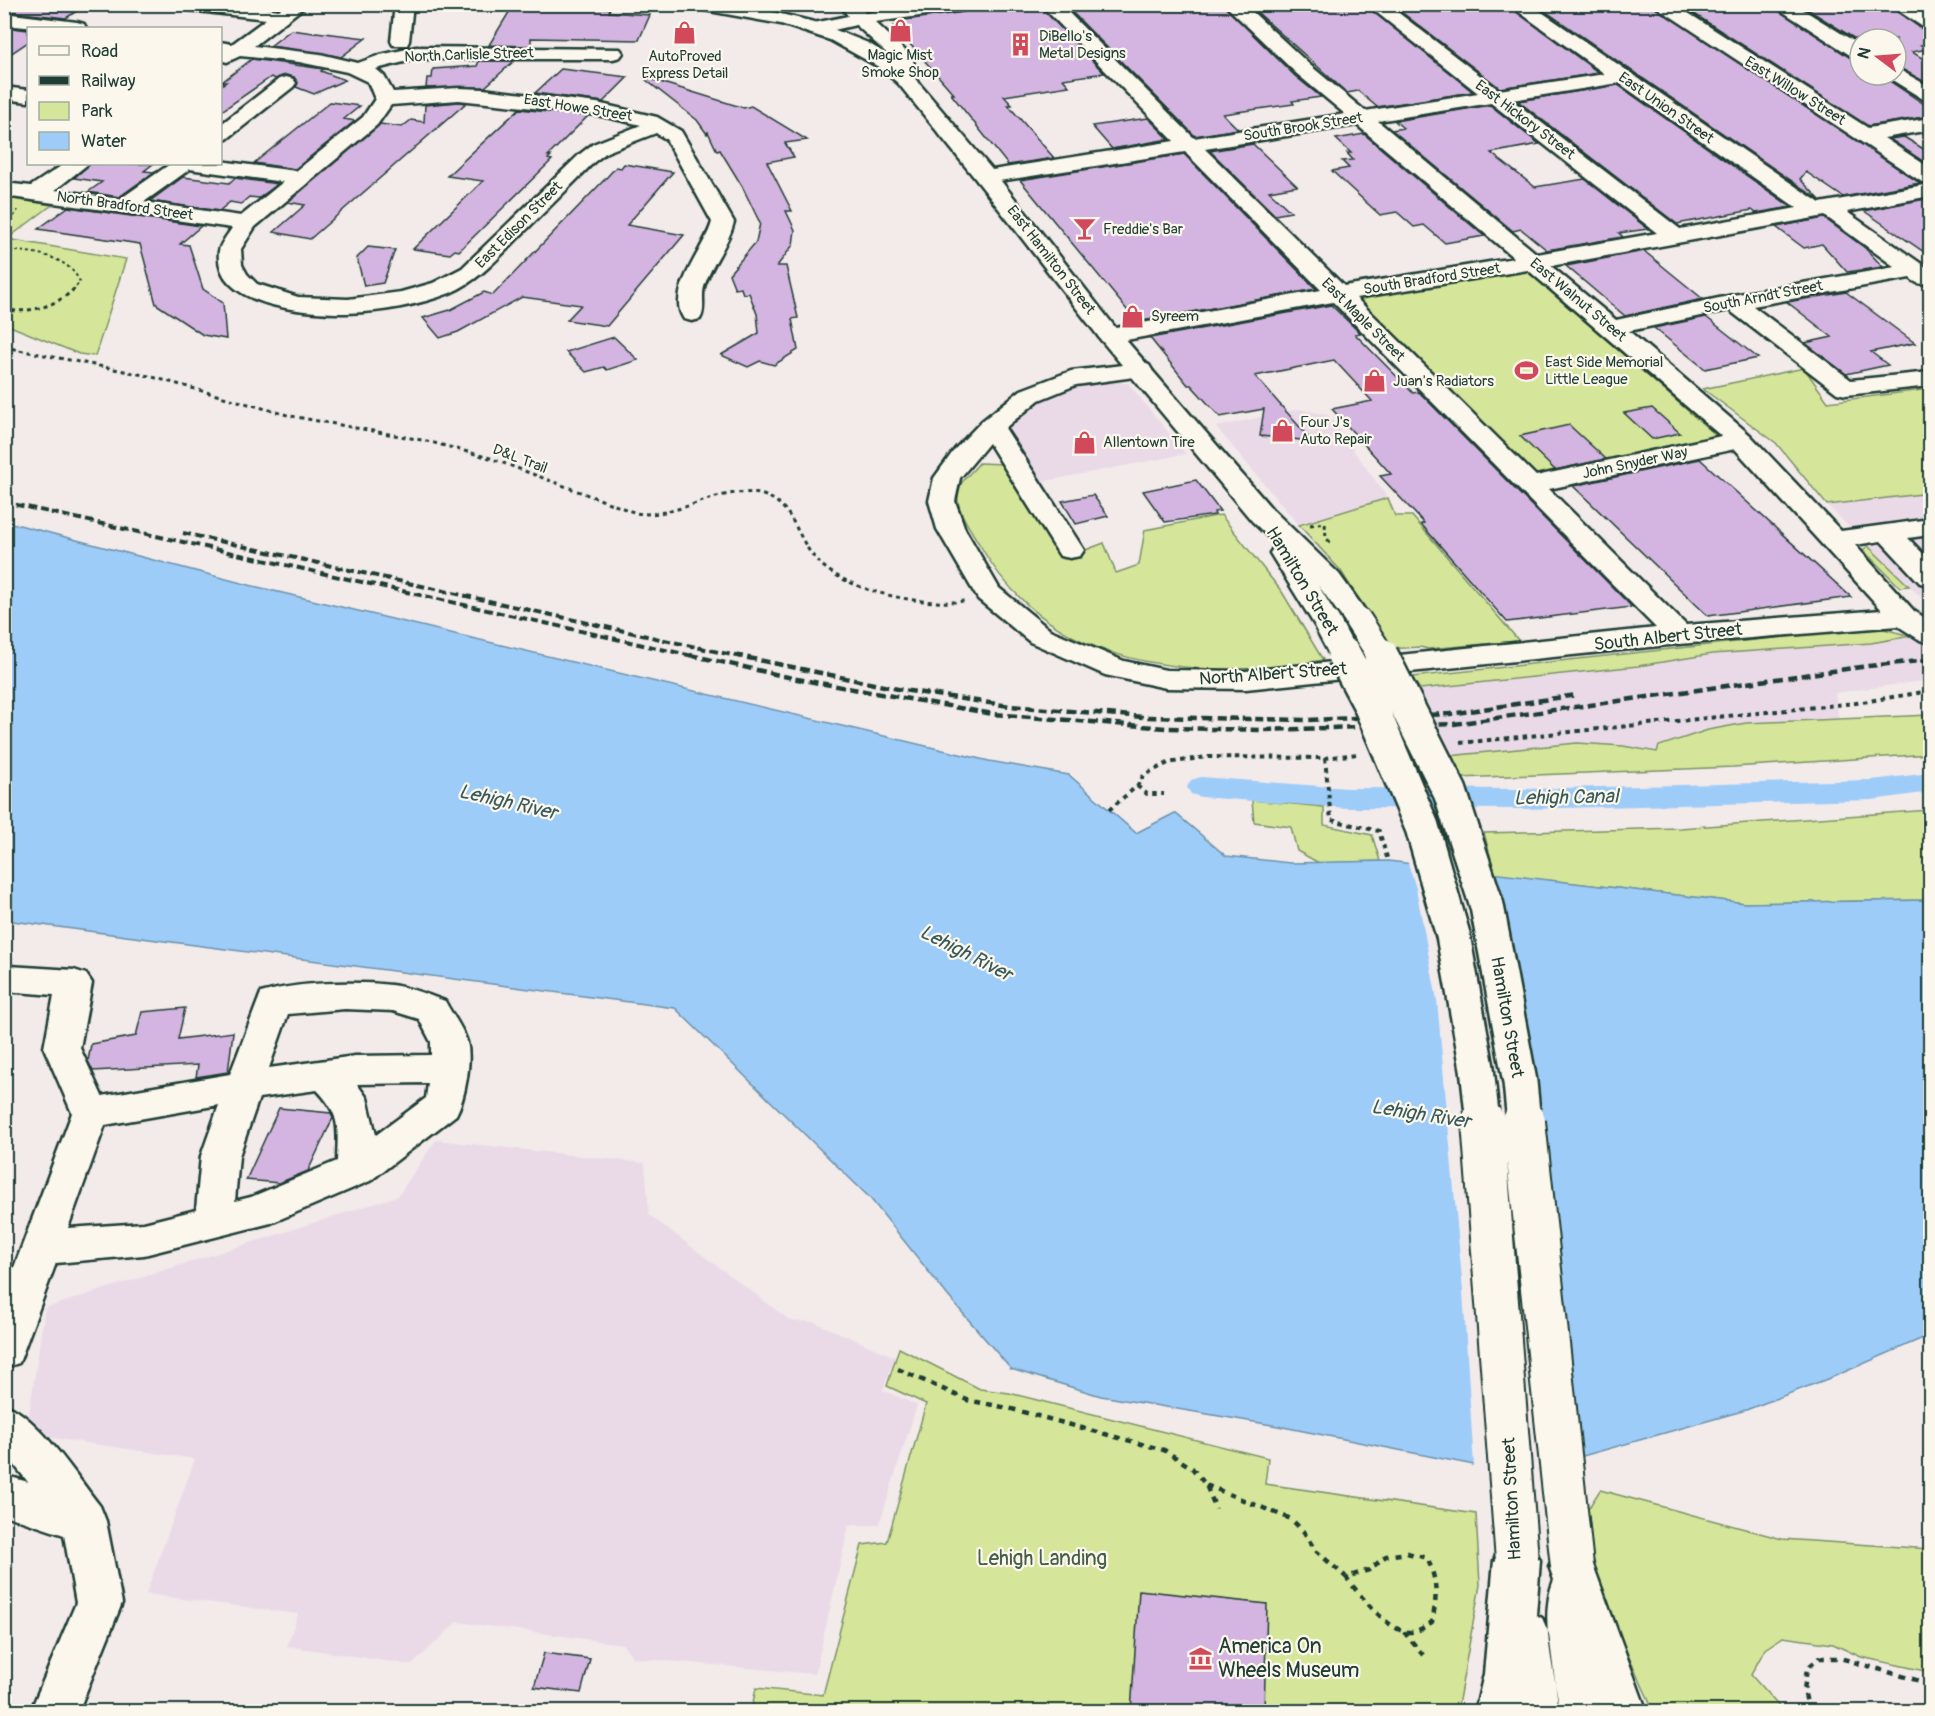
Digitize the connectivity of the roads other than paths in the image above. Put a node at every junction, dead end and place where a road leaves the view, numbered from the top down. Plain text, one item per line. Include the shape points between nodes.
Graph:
1 (189, 4) edge
2 (298, 4) edge
3 (404, 4) edge
4 (704, 4) edge
5 (964, 4) edge
6 (1049, 4) edge
7 (1233, 4) edge
8 (1375, 4) edge
9 (1517, 4) edge
10 (1660, 4) edge
11 (1780, 4) edge
12 (1897, 4) edge
13 (726, 6) edge
14 (855, 12) edge
15 (283, 16) junction
16 (4, 19) edge
17 (1930, 23) edge
18 (69, 27) edge
19 (816, 28) junction
20 (400, 41) dead end
21 (1848, 46) edge
22 (613, 52) dead end
23 (226, 53) edge
24 (356, 69) junction
25 (1621, 77) junction
26 (905, 79) junction
27 (1908, 81) edge
28 (286, 83) dead end
29 (4, 93) edge
30 (1930, 95) edge
31 (27, 96) edge
32 (1493, 97) junction
33 (385, 99) junction
34 (1363, 117) junction
35 (1930, 124) edge
36 (658, 126) junction
37 (222, 133) edge
38 (1865, 135) junction
39 (1190, 145) junction
40 (76, 165) edge
41 (182, 165) edge
42 (203, 165) edge
43 (986, 177) junction
44 (1930, 177) edge
45 (299, 178) junction
46 (4, 189) edge
47 (1930, 190) edge
48 (36, 193) junction
49 (124, 206) junction
50 (1822, 209) junction
51 (246, 224) junction
52 (1675, 236) junction
53 (1533, 262) junction
54 (1923, 278) edge
55 (1338, 294) junction
56 (1733, 302) junction
57 (692, 314) dead end
58 (1611, 328) junction
59 (1110, 336) junction
60 (1140, 370) junction
61 (1930, 379) edge
62 (991, 426) junction
63 (1741, 440) junction
64 (1528, 486) junction
65 (1262, 515) joint
66 (1930, 527) edge
67 (1887, 532) junction
68 (1835, 540) junction
69 (1070, 550) dead end
70 (1930, 577) edge
71 (1930, 595) edge
72 (1897, 608) junction
73 (1343, 621) junction
74 (1679, 634) junction
75 (1930, 634) edge
76 (1401, 665) joint
77 (9, 979) dead end
78 (449, 1069) junction
79 (324, 1074) junction
80 (245, 1086) junction
81 (91, 1113) junction
82 (356, 1170) junction
83 (214, 1222) junction
84 (43, 1247) junction
85 (4, 1350) edge
86 (4, 1423) edge
87 (4, 1495) edge
88 (84, 1521) junction
89 (1517, 1560) junction
90 (1572, 1566) junction
91 (54, 1712) edge
92 (1499, 1712) edge
93 (1535, 1712) edge
94 (1584, 1712) edge
95 (1623, 1712) edge

1 - 15 street
2 - 15 street
3 - 20 street
4 - 13 street
5 - 14 street
6 - 39 street, East Maple Street
7 - 34 street, East Walnut Street via 1304,70
8 - 32 street, East Hickory Street
9 - 25 street, East Union Street
10 - 38 street, East Willow Street
11 - 21 street
12 - 17 street
13 - 19 street
14 - 19 street
14 - 26 street, East Hamilton Street via 903,58
15 - 23 street
16 - 18 street
19 - 26 street via 866,49
22 - 24 street, North Carlisle Street via 416,53
23 - 24 street via 340,64
24 - 33 street via 372,75 382,86
25 - 32 street, South Brook Street
25 - 50 street, East Union Street
26 - 43 street, East Hamilton Street
27 - 30 street
28 - 37 street
29 - 31 street
32 - 34 street, South Brook Street
32 - 52 street, East Hickory Street
33 - 36 street, East Howe Street via 483,95 628,114
33 - 45 street, East Edison Street via 370,121
34 - 39 street, South Brook Street
34 - 53 street, East Walnut Street
35 - 38 street
36 - 51 street, East Edison Street via 600,148 586,158 470,273 441,288 403,299 348,306 296,304 249,289 231,265 230,249
36 - 57 street, East Howe Street via 674,135 723,222 720,239 692,283 688,299
38 - 44 street, East Willow Street
39 - 43 street, South Brook Street
39 - 55 street, East Maple Street
40 - 48 street
41 - 49 street
42 - 45 street
43 - 59 street, East Hamilton Street
45 - 51 street, East Edison Street
46 - 48 street, North Bradford Street
47 - 50 street, South Bradford Street
48 - 49 street, North Bradford Street
49 - 51 street, North Bradford Street
50 - 52 street, South Bradford Street
50 - 54 street, East Union Street
52 - 53 street, South Bradford Street
53 - 55 street, South Bradford Street
53 - 58 street, East Walnut Street
54 - 56 street, South Arndt Street
55 - 59 street, South Bradford Street
55 - 64 street, East Maple Street
56 - 58 street, South Arndt Street
56 - 61 street via 1846,388
58 - 63 street, East Walnut Street
59 - 60 street, East Hamilton Street
60 - 62 street, North Albert Street via 1071,378 1050,385 1030,394
60 - 65 street, East Hamilton Street
62 - 69 street
62 - 76 street, North Albert Street via 947,478 942,501 951,529 988,593 1040,636 1116,668 1166,679 1246,680
63 - 64 street, John Snyder Way
63 - 68 street, East Walnut Street
64 - 74 street, East Maple Street
65 - 73 street, Hamilton Street
66 - 67 street
67 - 68 street
67 - 70 street
68 - 72 street, East Walnut Street
71 - 72 street, South Albert Street
72 - 74 street, South Albert Street
72 - 75 street
73 - 89 street, Hamilton Street, bridge via 1368,702 1422,827 1453,935 1477,1068 1487,1162
73 - 90 street, Hamilton Street, bridge via 1381,655 1450,792 1487,906 1520,1082
74 - 76 street, South Albert Street
77 - 81 street via 74,983 62,1047
78 - 79 street
78 - 80 street via 449,1042 432,1010 393,998 345,996 274,1002
78 - 82 street via 443,1105
79 - 80 street
79 - 82 street via 348,1098 357,1129
80 - 81 street
80 - 83 street via 220,1156
81 - 84 street
82 - 83 street via 257,1212
83 - 84 street via 144,1239
84 - 85 street
86 - 88 street
87 - 88 street
88 - 91 street via 99,1603
89 - 92 street, Hamilton Street via 1508,1674
89 - 93 street
90 - 94 street, Hamilton Street via 1570,1618
90 - 95 street

